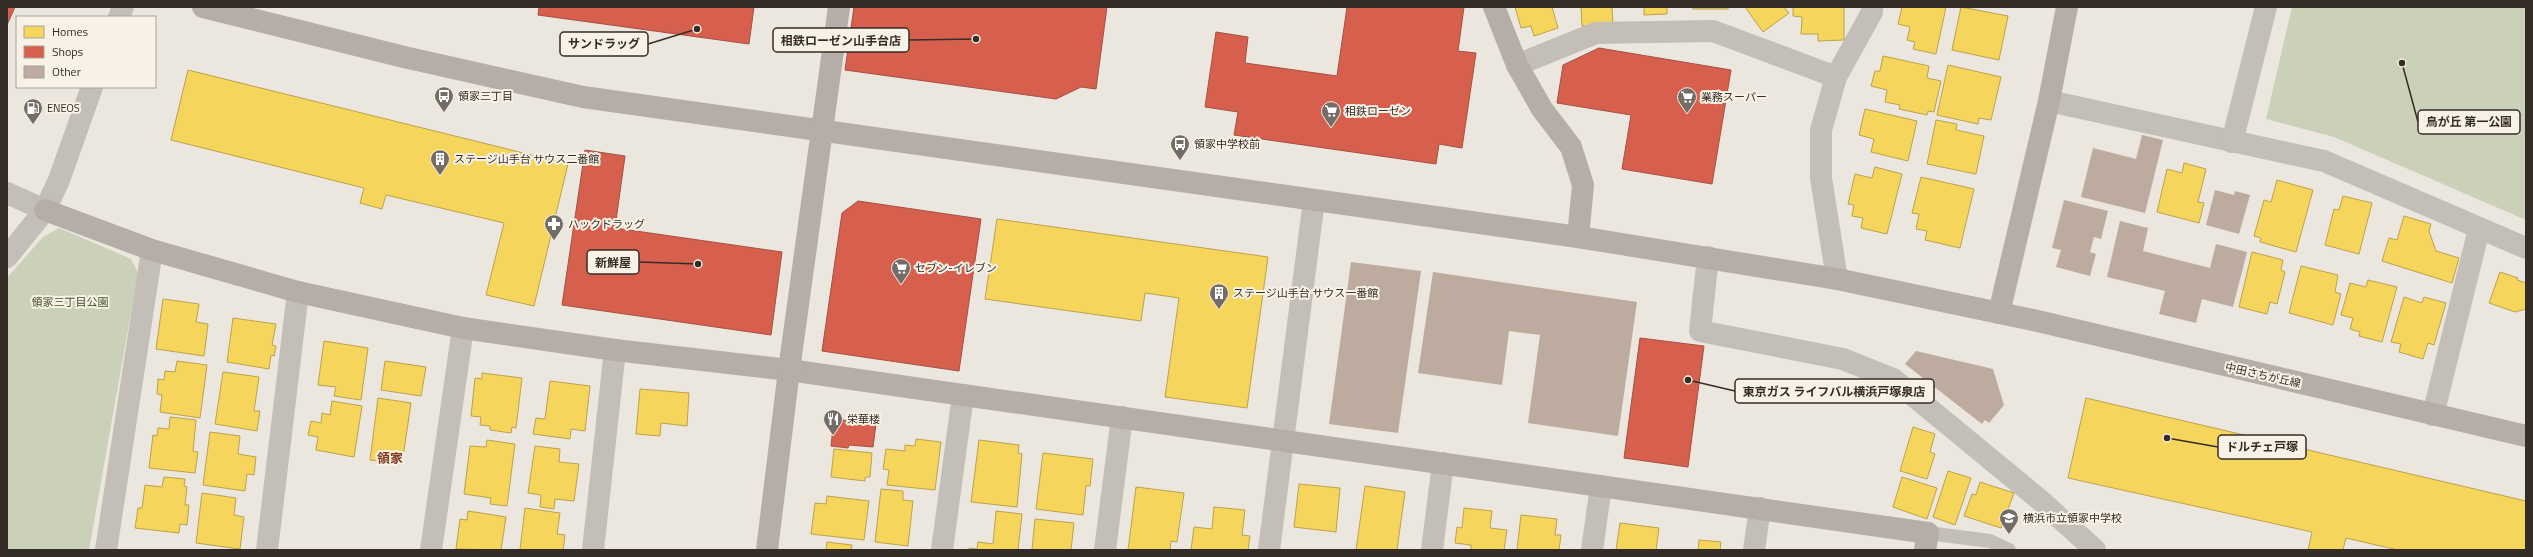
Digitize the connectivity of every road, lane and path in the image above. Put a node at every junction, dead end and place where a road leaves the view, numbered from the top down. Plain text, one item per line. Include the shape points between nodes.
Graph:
1 (203, 7) edge
2 (839, 7) edge
3 (1494, 7) edge
4 (1872, 7) edge
5 (2067, 7) edge
6 (2266, 7) edge
7 (1517, 66) junction
8 (1836, 77) junction
9 (92, 88) edge
10 (2049, 102) junction
11 (823, 131) junction
12 (2232, 142) junction
13 (7, 193) edge
14 (1314, 200) junction
15 (45, 210) junction
16 (2479, 228) junction
17 (1578, 237) junction
18 (2526, 248) edge
19 (152, 250) junction
20 (7, 257) edge
21 (1708, 257) junction
22 (1838, 279) junction
23 (298, 292) junction
24 (1999, 313) junction
25 (463, 328) junction
26 (615, 350) junction
27 (789, 370) junction
28 (963, 395) junction
29 (2434, 415) junction
30 (1122, 417) junction
31 (2526, 436) edge
32 (1283, 440) junction
33 (1443, 463) junction
34 (1601, 486) junction
35 (1760, 508) junction
36 (1926, 541) edge
37 (106, 550) edge
38 (267, 550) edge
39 (431, 550) edge
40 (592, 550) edge
41 (767, 550) edge
42 (942, 550) edge
43 (1105, 550) edge
44 (1269, 550) edge
45 (1432, 550) edge
46 (1592, 550) edge
47 (1754, 550) edge
48 (2009, 550) edge
49 (2095, 550) edge

1 - 11 street, 中田さちが丘線 via 404,58 583,97
2 - 11 street
3 - 7 street
4 - 8 street via 1872,12
5 - 10 street
6 - 12 street
7 - 8 street via 1596,33 1713,31
7 - 17 street via 1542,109 1571,147 1583,184
8 - 22 street via 1821,130 1821,171
9 - 15 street via 59,180
10 - 12 street
10 - 24 street
11 - 14 street, 中田さちが丘線
11 - 27 street
12 - 16 street via 2324,161
13 - 15 street
14 - 17 street, 中田さちが丘線
14 - 32 street
15 - 19 street
15 - 20 street
16 - 18 street
16 - 29 street
17 - 21 street, 中田さちが丘線
19 - 23 street
19 - 37 street
21 - 22 street, 中田さちが丘線
21 - 49 street via 1700,331 1843,359 1893,378 2040,500
22 - 24 street, 中田さちが丘線
23 - 25 street
23 - 38 street
24 - 29 street, 中田さちが丘線
25 - 26 street
25 - 39 street
26 - 27 street
26 - 40 street
27 - 28 street
27 - 41 street
28 - 30 street
28 - 42 street
29 - 31 street, 中田さちが丘線
30 - 32 street
30 - 43 street
32 - 33 street
32 - 44 street
33 - 34 street
33 - 45 street
34 - 35 street
34 - 46 street
35 - 36 street
35 - 47 street
36 - 48 lane via 1990,541

